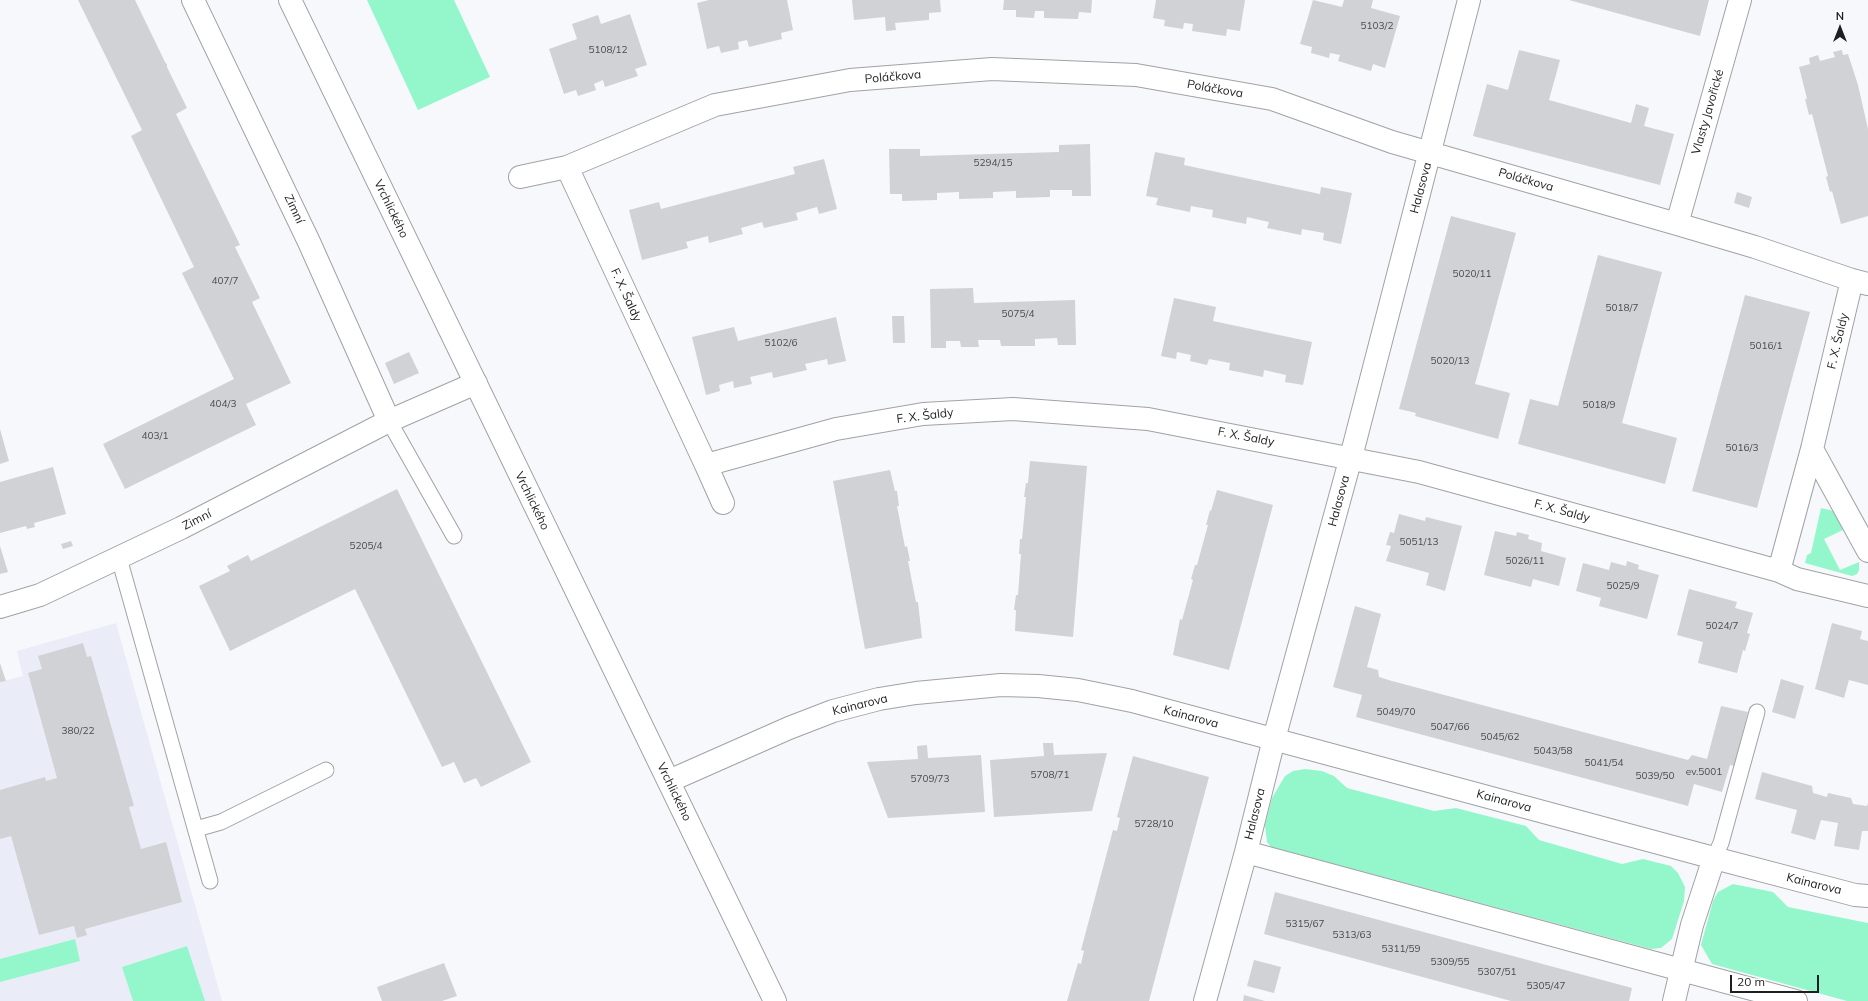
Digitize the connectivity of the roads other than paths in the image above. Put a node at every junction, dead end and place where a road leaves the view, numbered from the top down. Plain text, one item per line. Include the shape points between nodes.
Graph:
1 (193, 0) edge
2 (290, 0) edge
3 (1469, 0) edge
4 (1740, 0) edge
5 (1430, 152) junction
6 (567, 167) junction
7 (520, 177) dead end
8 (1677, 224) junction
9 (1860, 282) edge
10 (476, 383) junction
11 (389, 421) junction
12 (1812, 449) junction
13 (1351, 457) junction
14 (706, 465) junction
15 (723, 503) dead end
16 (454, 536) dead end
17 (1868, 552) edge
18 (119, 558) junction
19 (1779, 571) junction
20 (1868, 596) edge
21 (0, 607) edge
22 (1757, 712) dead end
23 (1274, 739) junction
24 (326, 770) dead end
25 (668, 781) junction
26 (196, 829) junction
27 (1246, 852) junction
28 (1714, 858) junction
29 (210, 881) dead end
30 (1868, 896) edge
31 (1682, 971) junction
32 (775, 1001) edge
33 (1205, 1001) edge
34 (1674, 1001) edge
35 (1796, 1001) edge

1 - 11 street, Zimní via 309,242
2 - 10 street, Vrchlického
3 - 5 street, Halasova
4 - 8 street, Vlasty Javořické
5 - 6 street, Poláčkova via 1392,142 1272,99 1136,75 992,69 850,80 715,105
5 - 8 street, Poláčkova
5 - 13 street, Halasova
6 - 7 street, Poláčkova
6 - 14 street, F. X. Šaldy
8 - 9 street, Poláčkova
9 - 12 street, F. X. Šaldy
10 - 11 street, Zimní
10 - 25 street, Vrchlického
11 - 16 lane
11 - 18 street, Zimní
12 - 17 street
12 - 19 street, F. X. Šaldy
13 - 14 street, F. X. Šaldy via 1148,419 1013,409 937,413 882,421 801,438
13 - 19 street, F. X. Šaldy via 1419,472
13 - 23 street, Halasova
14 - 15 street, F. X. Šaldy
18 - 21 street, Zimní via 40,595
18 - 26 lane
19 - 20 street, F. X. Šaldy via 1797,580
22 - 28 lane via 1721,843
23 - 25 street, Kainarova via 1132,701 1078,690 1001,685 957,688 880,699 833,711
23 - 27 street, Halasova
23 - 28 street, Kainarova
24 - 26 lane via 221,822
25 - 32 street, Vrchlického
26 - 29 lane
27 - 31 street
27 - 33 street, Halasova
28 - 30 street, Kainarova via 1855,895
28 - 31 street via 1692,925
31 - 34 street
31 - 35 street

